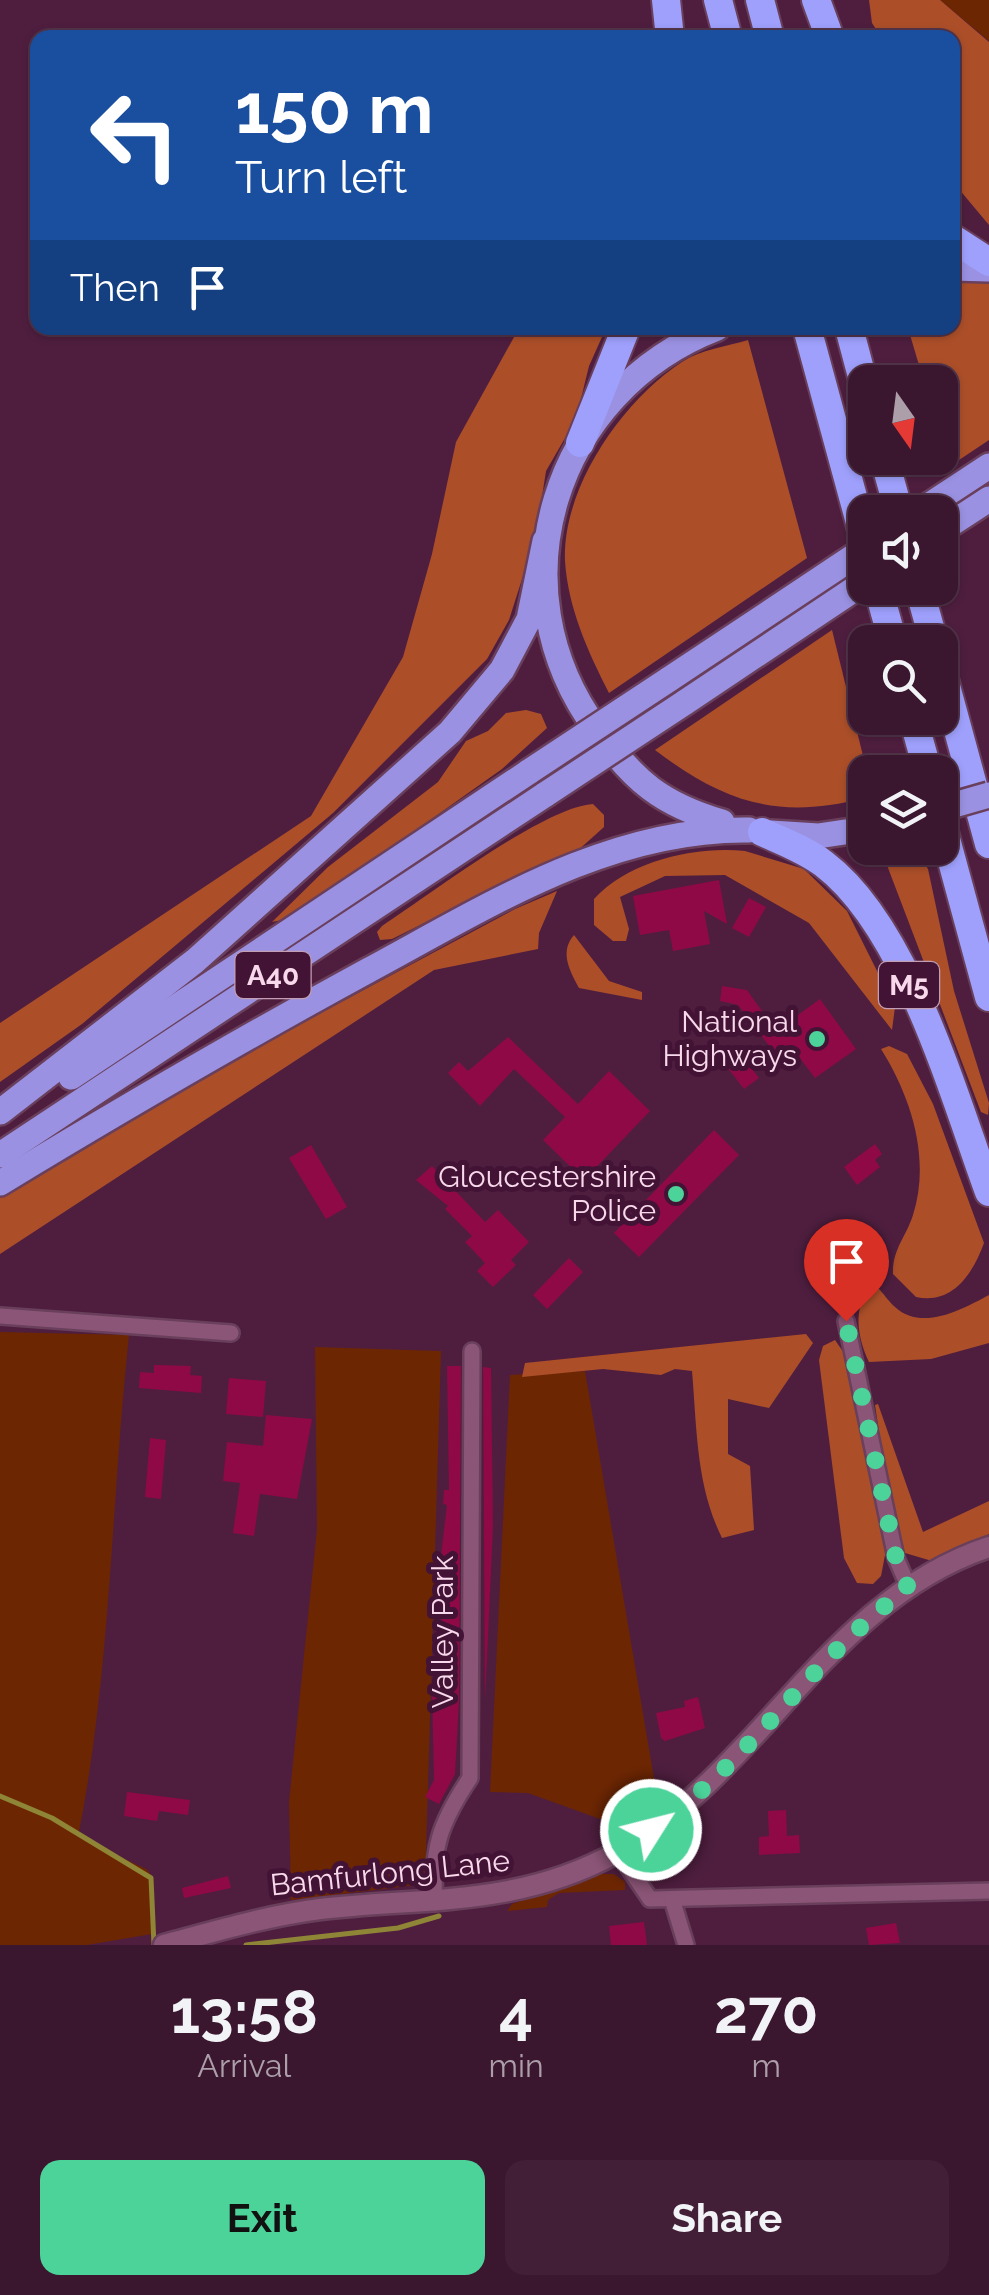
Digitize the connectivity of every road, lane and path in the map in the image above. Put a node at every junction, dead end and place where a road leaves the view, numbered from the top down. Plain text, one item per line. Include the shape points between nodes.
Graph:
1 (666, 0) edge
2 (718, 0) edge
3 (760, 0) edge
4 (816, 0) edge
5 (669, 30) edge
6 (726, 30) edge
7 (768, 30) edge
8 (827, 30) edge
9 (960, 244) edge
10 (989, 266) edge
11 (960, 268) edge
12 (623, 335) edge
13 (701, 335) edge
14 (809, 335) edge
15 (850, 335) edge
16 (858, 365) edge
17 (580, 443) junction
18 (989, 466) edge
19 (852, 495) edge
20 (945, 495) edge
21 (989, 498) edge
22 (958, 519) edge
23 (545, 541) junction
24 (848, 560) edge
25 (848, 593) edge
26 (958, 730) edge
27 (989, 796) edge
28 (958, 804) edge
29 (755, 831) junction
30 (848, 832) edge
31 (989, 844) edge
32 (953, 865) edge
33 (989, 996) edge
34 (0, 1112) edge
35 (0, 1124) edge
36 (0, 1156) edge
37 (0, 1182) edge
38 (989, 1192) edge
39 (0, 1316) edge
40 (846, 1321) dead end
41 (231, 1333) dead end
42 (472, 1350) dead end
43 (989, 1548) edge
44 (908, 1588) junction
45 (618, 1852) junction
46 (989, 1891) edge
47 (672, 1899) junction
48 (435, 1903) junction
49 (164, 1945) edge
50 (686, 1945) edge

1 - 5 highway
2 - 6 highway
3 - 7 highway
4 - 8 highway
9 - 10 highway
10 - 11 highway
12 - 17 highway
13 - 17 highway via 633,378
14 - 19 highway
15 - 16 highway
17 - 23 highway
18 - 20 highway
21 - 22 highway
23 - 29 highway via 544,600 554,655 580,708 628,773 666,801
23 - 34 highway via 528,619 502,670 450,732 195,960
24 - 35 highway, A40, bridge
25 - 36 highway, A40, bridge
26 - 31 highway
27 - 28 highway, bridge
29 - 30 highway
29 - 37 highway via 700,829 595,855 199,1062
29 - 38 highway, M5 via 823,863 878,924 903,970
32 - 33 highway, M5
39 - 41 street
40 - 44 street
42 - 48 street, Valley Park via 470,1778 433,1850
43 - 44 street, Bamfurlong Lane
44 - 45 street, Bamfurlong Lane via 860,1623 683,1808
45 - 47 street via 643,1895
45 - 48 street, Bamfurlong Lane via 571,1876 496,1896
46 - 47 street
47 - 50 street
48 - 49 street, Bamfurlong Lane via 262,1918

